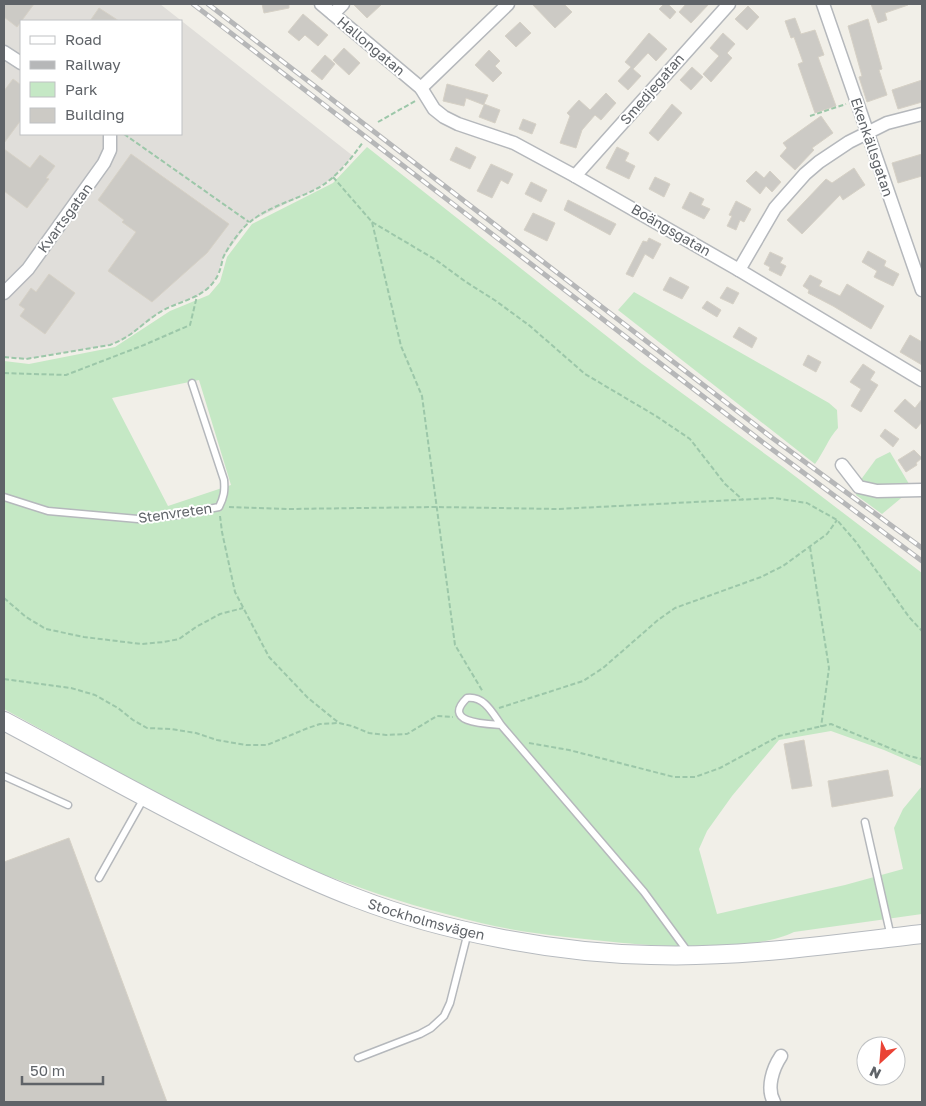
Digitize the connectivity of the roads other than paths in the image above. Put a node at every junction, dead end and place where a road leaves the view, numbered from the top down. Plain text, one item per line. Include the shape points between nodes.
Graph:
1 (320, 4) edge
2 (343, 4) edge
3 (508, 4) edge
4 (730, 4) edge
5 (823, 4) edge
6 (333, 14) junction
7 (4, 52) edge
8 (20, 63) edge
9 (423, 92) junction
10 (922, 114) edge
11 (868, 133) junction
12 (110, 135) edge
13 (575, 176) junction
14 (917, 260) edge
15 (739, 270) junction
16 (922, 290) edge
17 (4, 293) edge
18 (922, 380) edge
19 (192, 383) dead end
20 (842, 465) dead end
21 (922, 490) edge
22 (4, 496) edge
23 (4, 720) edge
24 (501, 725) junction
25 (4, 776) edge
26 (144, 797) junction
27 (68, 805) dead end
28 (865, 822) dead end
29 (99, 878) dead end
30 (468, 931) junction
31 (922, 934) edge
32 (891, 938) junction
33 (922, 941) edge
34 (691, 955) junction
35 (781, 1056) dead end
36 (358, 1058) dead end
37 (774, 1102) edge

1 - 6 street, Hallongatan
2 - 6 street
3 - 9 street
4 - 13 street, Smedjegatan
5 - 11 street, Ekenkällsgatan
6 - 9 street, Hallongatan
7 - 8 street
9 - 13 street, Boängsgatan via 434,109 444,117 514,143
10 - 11 street via 886,123
11 - 14 street, Ekenkällsgatan
11 - 15 street via 832,152 805,174 775,208
12 - 17 street, Kvartsgatan via 110,150 104,163 28,269
13 - 15 street, Boängsgatan
14 - 16 street, Ekenkällsgatan
15 - 18 street, Boängsgatan
19 - 22 lane, Stenvreten via 224,480 224,499 219,506 138,519 48,511
20 - 21 street via 859,487 877,491
23 - 26 main road, Stockholmsvägen
24 - 24 lane via 479,699 467,698 460,707 460,714 470,722
24 - 34 lane via 644,892
25 - 27 lane
26 - 29 lane
26 - 30 main road, Stockholmsvägen via 248,851 328,887 396,912
28 - 32 lane
30 - 34 main road, Stockholmsvägen via 568,949 650,956
30 - 36 lane via 444,1016 420,1034
31 - 32 main road, Stockholmsvägen
32 - 33 main road, Stockholmsvägen
32 - 34 main road, Stockholmsvägen via 740,954
35 - 37 street via 775,1065 770,1086

